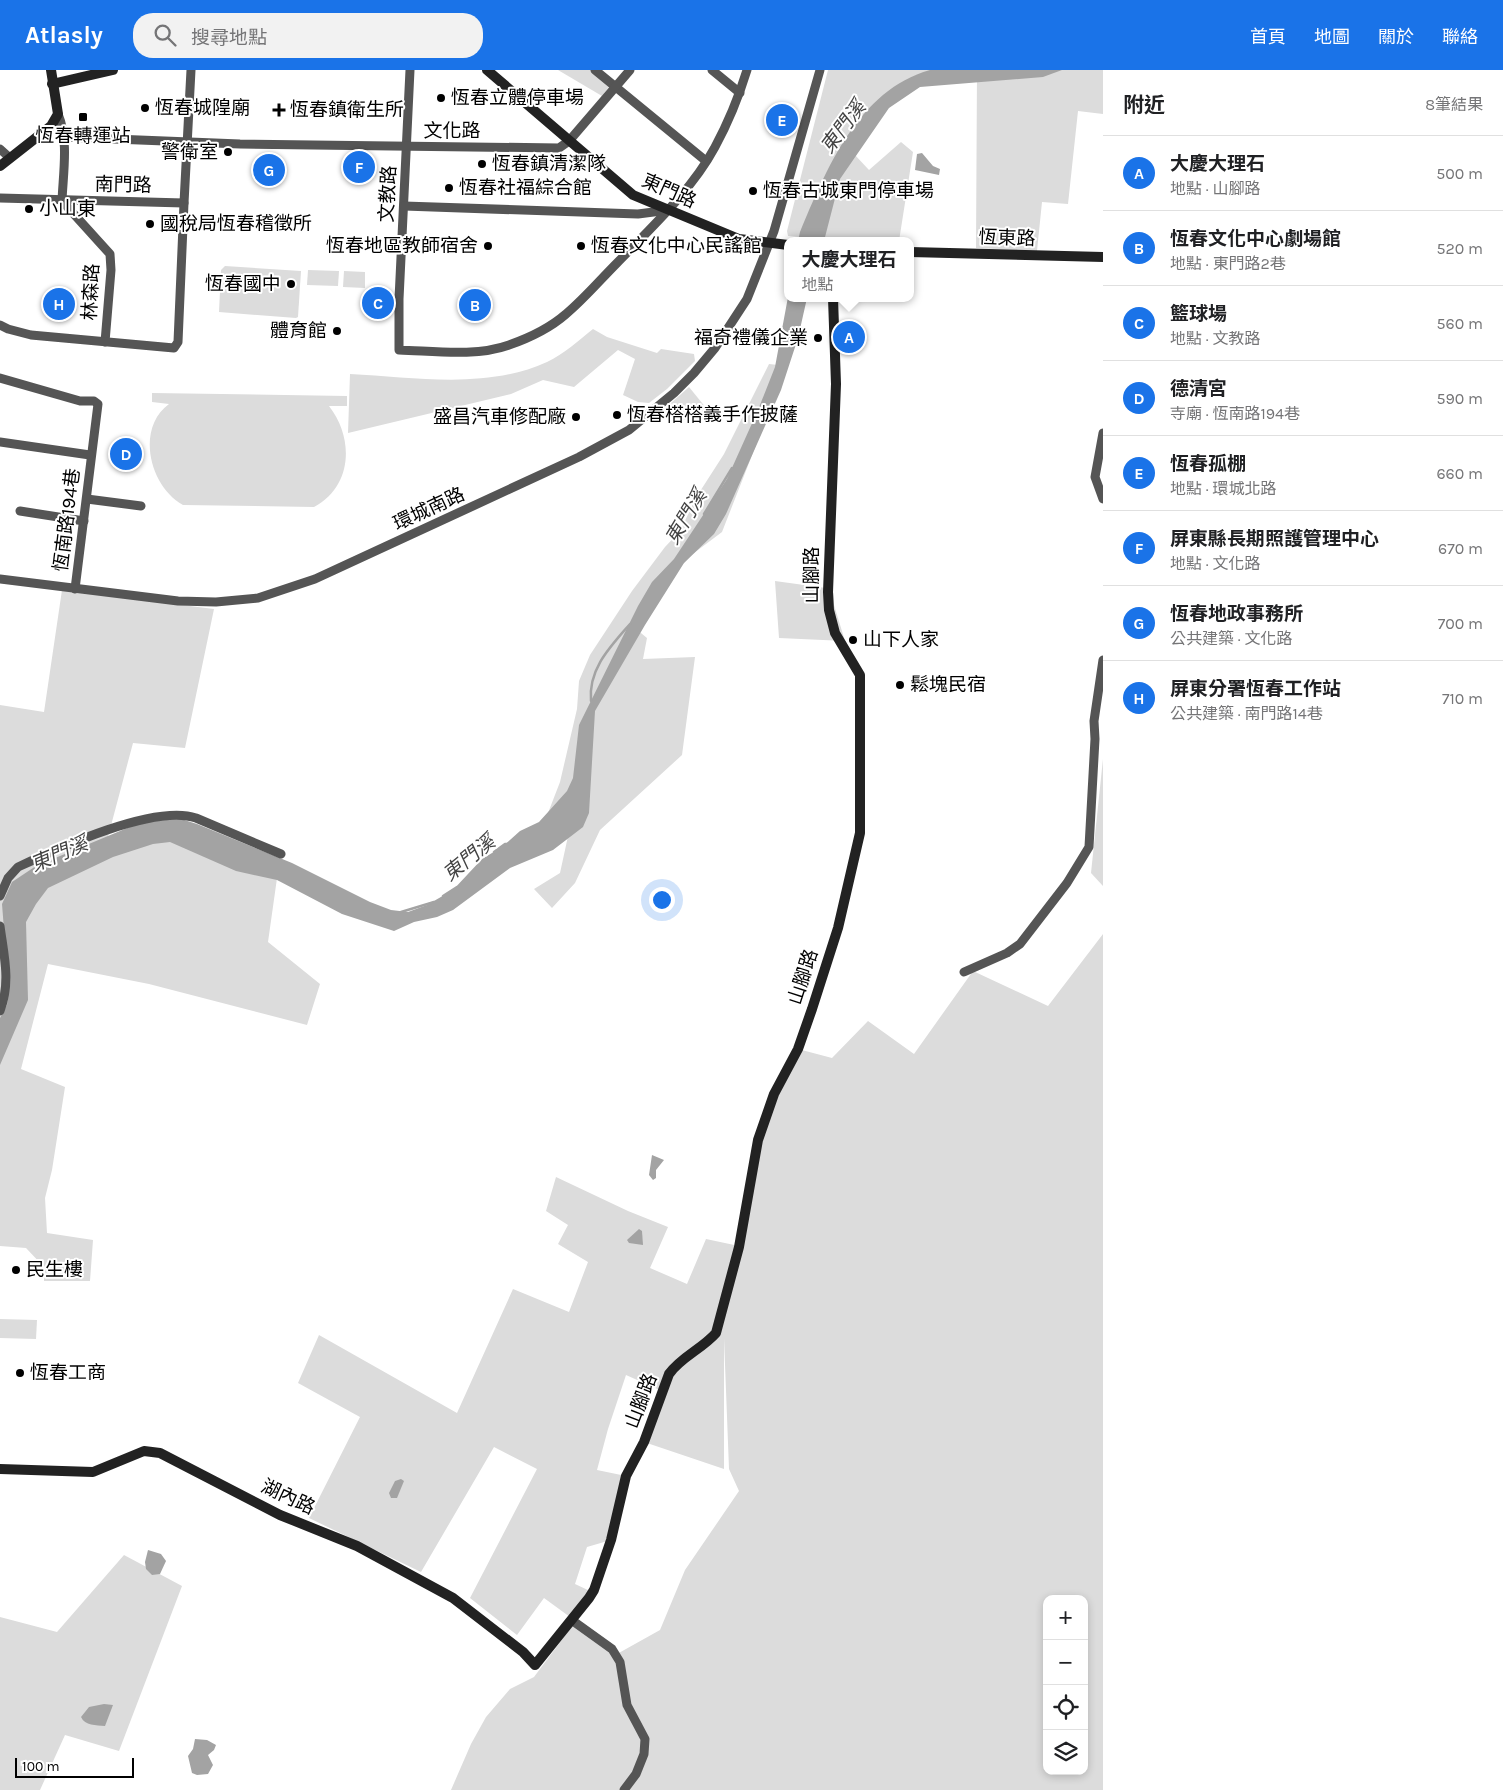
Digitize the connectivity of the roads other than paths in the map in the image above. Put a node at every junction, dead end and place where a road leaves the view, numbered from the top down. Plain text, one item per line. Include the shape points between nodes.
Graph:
1 (51, 70) edge
2 (113, 70) edge
3 (191, 70) edge
4 (410, 70) edge
5 (487, 70) edge
6 (595, 70) edge
7 (630, 70) edge
8 (712, 70) edge
9 (747, 70) edge
10 (820, 70) edge
11 (52, 84) junction
12 (616, 87) junction
13 (740, 93) junction
14 (58, 114) junction
15 (64, 137) junction
16 (569, 141) junction
17 (188, 143) junction
18 (407, 147) junction
19 (0, 149) edge
20 (10, 158) junction
21 (706, 161) junction
22 (0, 166) edge
23 (0, 198) edge
24 (62, 201) junction
25 (184, 203) junction
26 (404, 206) junction
27 (669, 210) junction
28 (770, 244) junction
29 (784, 245) edge
30 (914, 252) edge
31 (1103, 257) edge
32 (833, 302) edge
33 (0, 324) edge
34 (105, 342) junction
35 (0, 378) edge
36 (1103, 433) edge
37 (0, 442) edge
38 (90, 454) junction
39 (87, 499) junction
40 (1103, 499) edge
41 (141, 506) dead end
42 (20, 511) dead end
43 (84, 521) junction
44 (0, 579) edge
45 (75, 588) junction
46 (1103, 660) edge
47 (281, 854) dead end
48 (0, 896) edge
49 (0, 926) edge
50 (964, 972) dead end
51 (0, 1011) edge
52 (0, 1469) edge
53 (572, 1621) junction
54 (536, 1665) joint
55 (624, 1790) edge

1 - 11 street
2 - 11 street
3 - 17 street
4 - 18 street, 文教路
5 - 16 street, 東門路
6 - 12 street
7 - 12 street
8 - 13 street
9 - 13 street
10 - 28 street, 環城南路
11 - 14 street
12 - 16 street
12 - 21 street
13 - 21 street
14 - 15 street
14 - 20 street via 51,126
15 - 17 street, 文化路
15 - 24 street
16 - 18 street, 文化路 via 559,148
16 - 27 street, 東門路 via 633,196
17 - 18 street, 文化路
17 - 25 street
18 - 26 street, 文教路
19 - 20 street
20 - 22 street
21 - 27 street
23 - 24 street, 南門路
24 - 25 street, 南門路
24 - 34 street, 林森路 via 110,254
25 - 34 street via 178,342 174,348
26 - 27 street via 638,214
26 - 27 street, 文教路 via 399,350 496,349 524,339 565,315
27 - 28 street, 東門路 via 739,239
28 - 29 street, 東門路
28 - 45 street, 環城南路 via 747,299 710,354 674,394 604,445 315,579 258,598 178,601
30 - 31 street, 恆東路
32 - 53 street, 山腳路 via 836,384 828,592 835,633 860,675 860,833 838,928 812,1009 798,1049 774,1094 758,1140 739,1246 716,1333 674,1366 669,1374 644,1442 626,1476 611,1540 594,1590
33 - 34 street via 21,333
35 - 38 street, 恆南路194巷 via 98,404
36 - 40 street via 1095,477
37 - 38 street, 恆南路194巷
38 - 39 street, 恆南路194巷
39 - 41 street
39 - 43 street, 恆南路194巷
42 - 43 street
43 - 45 street, 恆南路194巷
44 - 45 street, 環城南路
46 - 50 street via 1094,721 1089,847 1067,883 1020,944
47 - 48 street via 196,818 174,814 132,822 18,867 8,878
49 - 51 street via 7,986
52 - 54 street, 湖內路 via 93,1472 144,1451 160,1453 280,1514 357,1546 453,1598
53 - 54 street, 山腳路
53 - 55 street via 612,1649 620,1662 627,1705 645,1739 644,1754 636,1774

